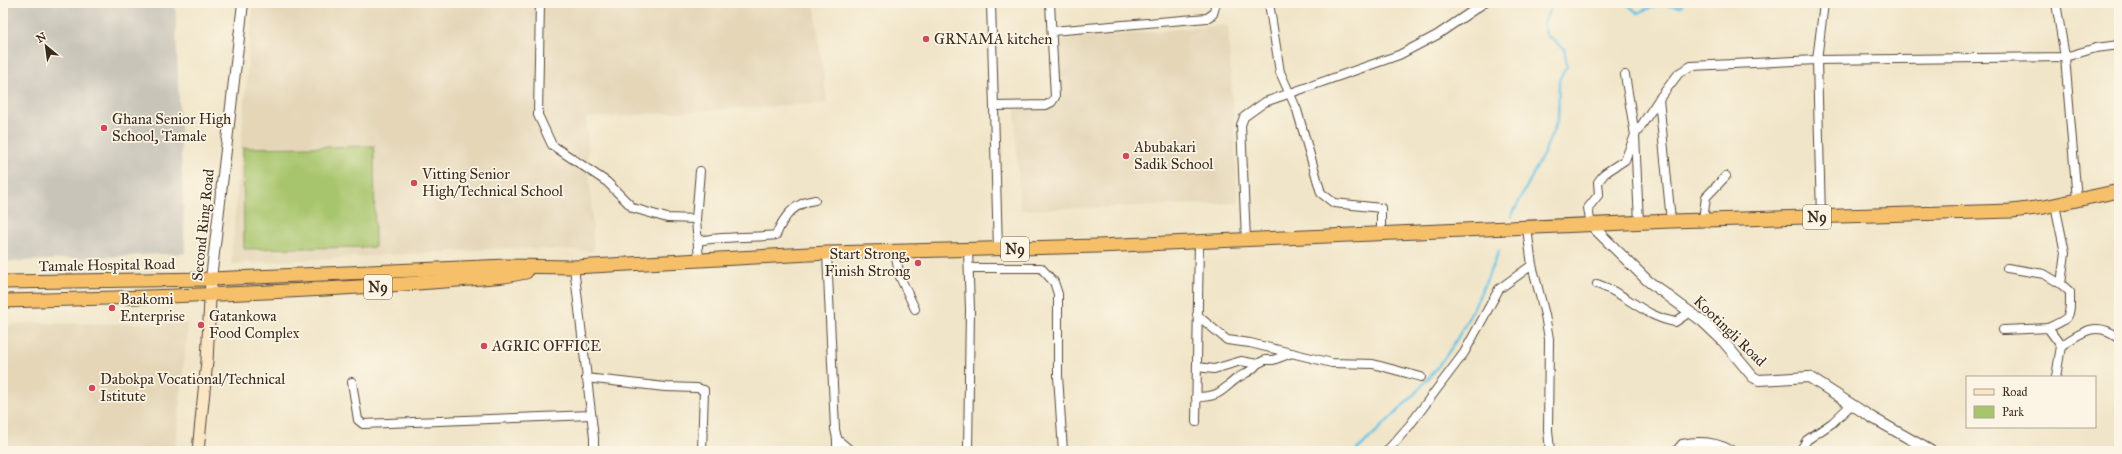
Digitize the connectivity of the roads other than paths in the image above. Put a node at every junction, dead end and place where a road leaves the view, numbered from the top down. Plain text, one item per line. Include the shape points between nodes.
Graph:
1 (243, 3) edge
2 (540, 3) edge
3 (992, 3) edge
4 (1050, 3) edge
5 (1216, 3) edge
6 (1269, 3) edge
7 (1484, 3) edge
8 (1824, 3) edge
9 (2056, 3) edge
10 (1052, 31) junction
11 (2119, 44) edge
12 (2065, 57) junction
13 (1817, 60) junction
14 (1625, 75) dead end
15 (1290, 94) junction
16 (1659, 99) junction
17 (994, 106) junction
18 (1635, 135) junction
19 (700, 170) dead end
20 (1726, 176) dead end
21 (2119, 191) edge
22 (815, 200) dead end
23 (2077, 200) junction
24 (2055, 205) junction
25 (1821, 217) junction
26 (696, 219) junction
27 (1702, 220) junction
28 (1671, 221) junction
29 (1639, 223) junction
30 (1590, 225) junction
31 (1527, 229) junction
32 (1381, 234) junction
33 (698, 240) junction
34 (1246, 240) junction
35 (1199, 242) junction
36 (998, 249) junction
37 (968, 250) junction
38 (895, 252) junction
39 (827, 254) junction
40 (699, 260) junction
41 (1532, 264) junction
42 (574, 267) junction
43 (545, 268) junction
44 (970, 268) junction
45 (2007, 268) dead end
46 (211, 279) junction
47 (3, 282) edge
48 (1597, 284) dead end
49 (2061, 284) junction
50 (210, 295) junction
51 (3, 301) edge
52 (916, 309) dead end
53 (1690, 312) junction
54 (1198, 316) junction
55 (2048, 328) junction
56 (2003, 330) dead end
57 (2119, 338) edge
58 (2061, 346) junction
59 (1292, 353) junction
60 (1257, 364) junction
61 (1197, 367) junction
62 (2056, 376) edge
63 (1422, 377) dead end
64 (586, 378) junction
65 (352, 382) dead end
66 (1196, 397) junction
67 (1852, 404) junction
68 (591, 415) junction
69 (1196, 422) dead end
70 (837, 438) junction
71 (198, 451) edge
72 (595, 451) edge
73 (702, 451) edge
74 (837, 451) edge
75 (851, 451) edge
76 (968, 451) edge
77 (1063, 451) edge
78 (1386, 451) edge
79 (1550, 451) edge
80 (1676, 451) edge
81 (1733, 451) edge
82 (1800, 451) edge
83 (1931, 451) edge

1 - 46 street, Second Ring Road
2 - 26 street via 538,115 552,145 607,182 632,208 668,218
3 - 17 street
4 - 10 street
5 - 10 street via 1213,14 1207,18
6 - 15 street via 1280,72
7 - 15 street via 1437,35 1399,55
8 - 13 street
9 - 12 street
10 - 17 street via 1055,97 1052,102
11 - 12 street
12 - 13 street
12 - 23 street
13 - 16 street via 1691,66 1679,73
13 - 25 street
14 - 18 street
15 - 32 street via 1302,122 1321,193 1334,203 1381,208
15 - 34 street via 1265,102 1244,117 1242,125
16 - 18 street
16 - 28 street
17 - 36 street
18 - 29 street
18 - 30 street via 1625,160 1605,173 1598,182 1599,194 1588,208
19 - 26 street
20 - 27 street via 1706,197
21 - 23 highway, N9
22 - 33 street via 795,206 782,221 776,235
23 - 24 highway, N9
24 - 25 highway, N9 via 2012,211
24 - 49 street via 2065,253
25 - 27 highway, N9
26 - 33 street
27 - 28 highway, N9
28 - 29 highway, N9
29 - 30 highway, N9
30 - 31 highway, N9
30 - 53 street, Kootingli Road via 1648,281
31 - 32 highway, N9
31 - 41 street
32 - 34 highway, N9
33 - 40 street
34 - 35 highway, N9
35 - 36 highway, N9
35 - 54 street
36 - 37 highway, N9
37 - 38 highway, N9
37 - 44 street
38 - 39 highway, N9
38 - 52 street via 900,277
39 - 40 highway, N9
39 - 70 street
40 - 42 highway, N9
41 - 78 street via 1499,289 1464,353 1409,426
41 - 79 street via 1549,339
42 - 43 highway, N9
42 - 64 street
43 - 46 highway, N9 via 437,268
43 - 50 highway, N9 via 505,276 399,286
44 - 76 street
44 - 77 street via 1041,268 1054,282 1058,294 1058,376
45 - 49 street via 2044,274
46 - 47 highway, Tamale Hospital Road / N9
46 - 50 main road, Second Ring Road
48 - 53 street via 1614,289 1659,319 1675,322
49 - 55 street via 2070,292 2070,314 2065,320
50 - 51 highway, N9
50 - 71 main road, Second Ring Road
53 - 67 street, Kootingli Road via 1723,341 1753,377 1759,380 1809,377
54 - 59 street via 1227,340
54 - 61 street
55 - 56 street
55 - 58 street
57 - 58 street via 2109,330 2091,329 2079,333
58 - 62 street
59 - 60 street
59 - 63 street via 1332,363 1374,364
60 - 61 street via 1241,361 1214,369
60 - 66 street via 1222,392 1208,397
61 - 66 street
64 - 68 street
64 - 73 street via 704,390
65 - 68 street via 358,420 362,424
66 - 69 street
67 - 82 street via 1832,423 1807,440
67 - 83 street, Kootingli Road
68 - 72 street
70 - 74 street
70 - 75 street
80 - 81 street via 1682,444 1695,441 1721,445

